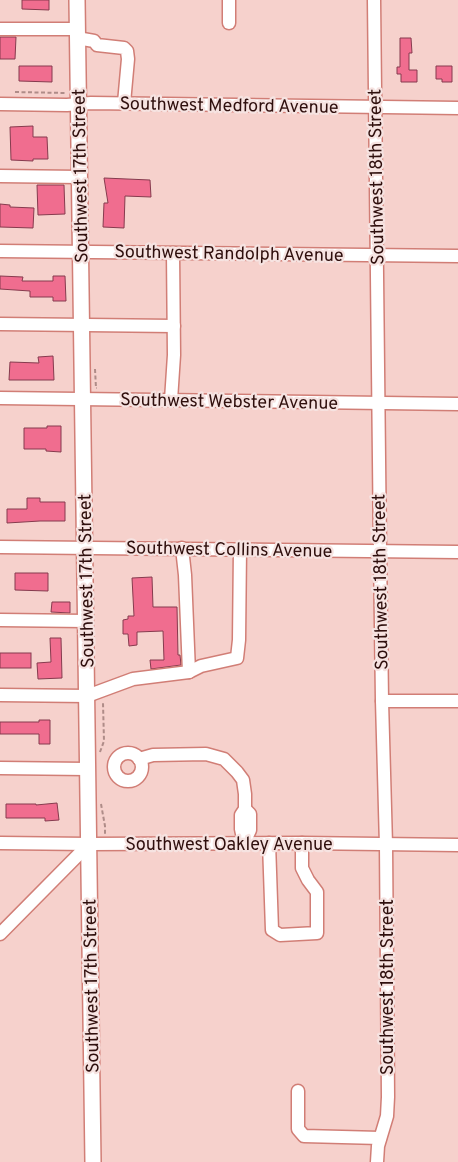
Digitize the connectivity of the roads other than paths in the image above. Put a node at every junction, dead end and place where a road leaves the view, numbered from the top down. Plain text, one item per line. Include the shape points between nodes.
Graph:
1 (77, 0) edge
2 (229, 0) edge
3 (374, 0) edge
4 (229, 23) dead end
5 (0, 29) edge
6 (77, 33) junction
7 (78, 98) junction
8 (124, 103) junction
9 (0, 104) edge
10 (375, 108) junction
11 (458, 108) edge
12 (0, 176) edge
13 (80, 177) junction
14 (0, 251) edge
15 (81, 251) junction
16 (173, 253) junction
17 (377, 255) junction
18 (458, 256) edge
19 (0, 324) edge
20 (82, 325) junction
21 (174, 326) junction
22 (0, 398) edge
23 (83, 399) junction
24 (172, 400) junction
25 (379, 403) junction
26 (458, 404) edge
27 (0, 547) edge
28 (85, 547) junction
29 (182, 548) junction
30 (240, 549) junction
31 (380, 551) junction
32 (458, 552) edge
33 (0, 620) edge
34 (86, 621) junction
35 (189, 672) junction
36 (0, 695) edge
37 (87, 696) junction
38 (382, 701) junction
39 (458, 701) edge
40 (139, 759) dead end
41 (0, 768) edge
42 (87, 769) junction
43 (0, 843) edge
44 (244, 843) junction
45 (269, 843) junction
46 (302, 843) junction
47 (89, 844) junction
48 (386, 845) junction
49 (458, 845) edge
50 (0, 934) edge
51 (298, 1091) dead end
52 (380, 1138) junction
53 (93, 1162) edge
54 (377, 1162) edge

1 - 6 main road, Southwest 17th Street
2 - 4 street
3 - 10 street, Southwest 18th Street
5 - 6 street
6 - 7 main road, Southwest 17th Street
6 - 8 street via 96,45 127,51
7 - 8 street, Southwest Medford Avenue
7 - 9 street, Southwest Medford Avenue via 67,105
7 - 13 main road, Southwest 17th Street
8 - 10 street, Southwest Medford Avenue
10 - 11 street, Southwest Medford Avenue
10 - 17 street, Southwest 18th Street
12 - 13 street
13 - 15 main road, Southwest 17th Street
14 - 15 street, Southwest Randolph Avenue
15 - 16 street, Southwest Randolph Avenue
15 - 20 main road, Southwest 17th Street
16 - 17 street, Southwest Randolph Avenue
16 - 21 street
17 - 18 street, Southwest Randolph Avenue
17 - 25 street, Southwest 18th Street
19 - 20 street
20 - 21 street
20 - 23 main road, Southwest 17th Street
21 - 24 street
22 - 23 street, Southwest Webster Avenue
23 - 24 street, Southwest Webster Avenue
23 - 28 main road, Southwest 17th Street
24 - 25 street, Southwest Webster Avenue
25 - 26 street, Southwest Webster Avenue
25 - 31 street, Southwest 18th Street
27 - 28 street, Southwest Collins Avenue
28 - 29 street, Southwest Collins Avenue
28 - 34 main road, Southwest 17th Street
29 - 30 street, Southwest Collins Avenue
29 - 35 street
30 - 31 street, Southwest Collins Avenue
30 - 35 street via 236,658
31 - 32 street, Southwest Collins Avenue
31 - 38 street, Southwest 18th Street
33 - 34 street
34 - 37 main road, Southwest 17th Street
35 - 37 street via 133,678
36 - 37 street
37 - 42 main road, Southwest 17th Street
38 - 39 street
38 - 48 street, Southwest 18th Street
40 - 44 street via 153,755 206,754 224,759 243,780 245,809 250,814 250,830
41 - 42 street
42 - 47 main road, Southwest 17th Street
43 - 47 street, Southwest Oakley Avenue
44 - 45 street, Southwest Oakley Avenue
44 - 47 street, Southwest Oakley Avenue
45 - 46 street, Southwest Oakley Avenue
45 - 46 street via 272,930 280,935 317,933 317,892 302,868
46 - 48 street, Southwest Oakley Avenue
47 - 50 street
47 - 53 main road, Southwest 17th Street
48 - 49 street, Southwest Oakley Avenue
48 - 52 street, Southwest 18th Street via 388,1098 387,1116
51 - 52 street via 298,1130 304,1136
52 - 54 street, Southwest 18th Street

